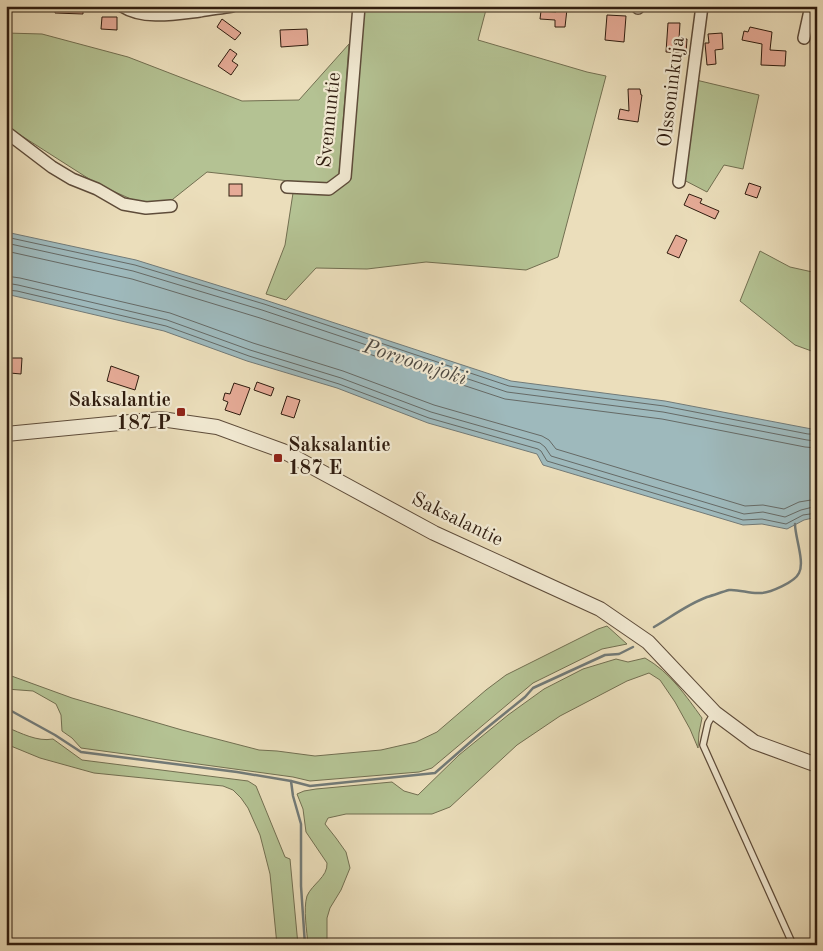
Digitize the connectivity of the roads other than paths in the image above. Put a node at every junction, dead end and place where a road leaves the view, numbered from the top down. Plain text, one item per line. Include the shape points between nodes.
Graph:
1 (122, 6) edge
2 (232, 6) edge
3 (359, 6) edge
4 (702, 6) edge
5 (811, 6) edge
6 (804, 38) dead end
7 (6, 132) edge
8 (679, 182) dead end
9 (287, 187) dead end
10 (171, 206) dead end
11 (6, 434) edge
12 (715, 712) junction
13 (817, 765) edge
14 (793, 945) edge

1 - 2 street via 164,15
3 - 9 street, Svennuntie via 345,177 329,189
4 - 8 street, Olssoninkuja
5 - 6 street
7 - 10 street via 52,167 123,204 146,208
11 - 12 street, Saksalantie via 161,420 218,427 283,451 434,534 600,609 648,642
12 - 13 street, Saksalantie via 754,742
12 - 14 lane via 708,723 703,745

